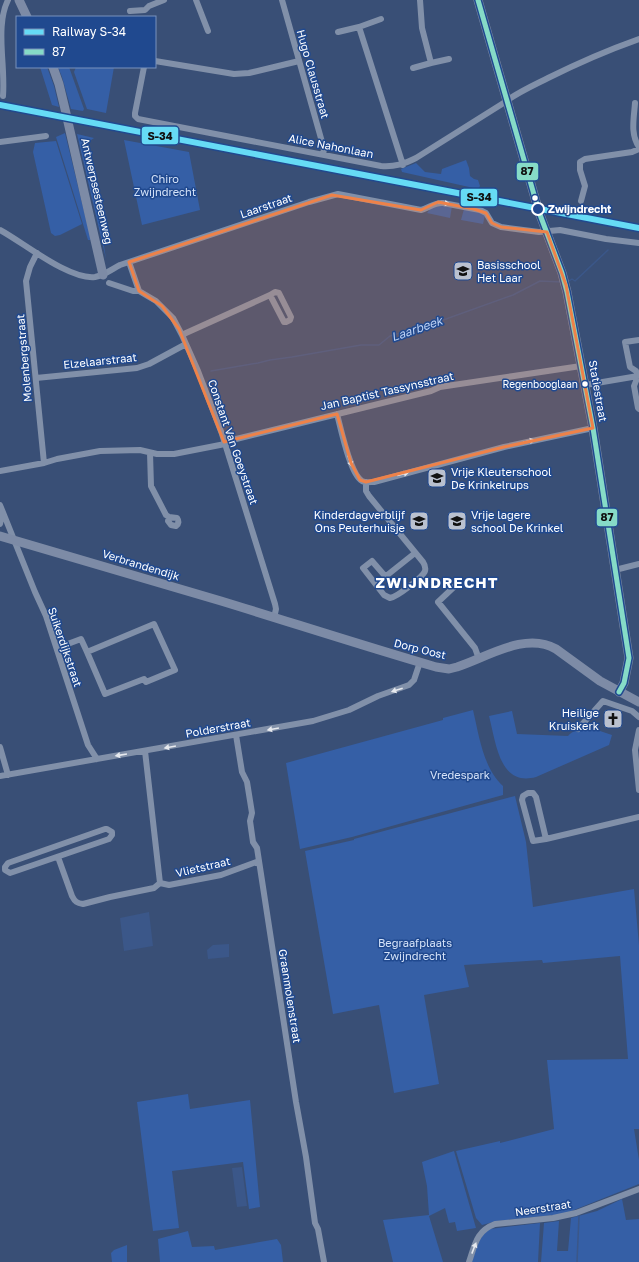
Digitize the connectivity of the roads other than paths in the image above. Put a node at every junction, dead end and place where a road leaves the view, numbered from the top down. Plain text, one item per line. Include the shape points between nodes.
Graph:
1 (8, 0) edge
2 (19, 0) edge
3 (164, 0) edge
4 (196, 0) edge
5 (282, 0) edge
6 (420, 0) edge
7 (478, 0) edge
8 (145, 10) junction
9 (130, 11) dead end
10 (27, 16) edge
11 (144, 16) edge
12 (381, 19) dead end
13 (359, 27) junction
14 (208, 31) dead end
15 (338, 32) dead end
16 (639, 39) edge
17 (449, 58) dead end
18 (156, 61) edge
19 (299, 61) junction
20 (432, 63) junction
21 (53, 68) edge
22 (144, 68) edge
23 (413, 68) dead end
24 (3, 96) dead end
25 (507, 101) junction
26 (635, 103) dead end
27 (46, 136) dead end
28 (0, 142) edge
29 (639, 148) edge
30 (323, 155) junction
31 (403, 165) junction
32 (581, 201) dead end
33 (0, 230) edge
34 (547, 232) junction
35 (639, 243) edge
36 (37, 253) junction
37 (129, 262) junction
38 (106, 279) junction
39 (139, 291) junction
40 (270, 294) junction
41 (182, 335) junction
42 (639, 340) edge
43 (186, 344) junction
44 (581, 366) junction
45 (638, 376) junction
46 (36, 378) junction
47 (585, 385) junction
48 (639, 409) edge
49 (337, 414) junction
50 (592, 428) junction
51 (224, 443) junction
52 (150, 453) junction
53 (44, 463) junction
54 (0, 471) edge
55 (366, 482) junction
56 (1, 507) edge
57 (169, 517) dead end
58 (0, 524) edge
59 (0, 536) edge
60 (14, 541) junction
61 (415, 553) junction
62 (639, 564) edge
63 (615, 570) junction
64 (385, 576) junction
65 (376, 584) junction
66 (454, 586) dead end
67 (274, 618) junction
68 (57, 648) junction
69 (87, 652) junction
70 (479, 659) junction
71 (420, 662) junction
72 (619, 692) junction
73 (639, 702) edge
74 (639, 717) edge
75 (578, 729) dead end
76 (639, 730) edge
77 (236, 735) junction
78 (0, 747) edge
79 (145, 751) junction
80 (98, 759) junction
81 (8, 775) junction
82 (0, 776) edge
83 (639, 790) edge
84 (639, 817) edge
85 (546, 839) junction
86 (58, 857) junction
87 (259, 861) junction
88 (160, 883) junction
89 (639, 1189) edge
90 (324, 1262) edge
91 (469, 1262) edge

1 - 24 street via 4,6 0,28
2 - 10 street
3 - 8 street
4 - 14 street
5 - 19 street, Hugo Clausstraat
6 - 20 street via 422,28
7 - 25 street, Statiestraat
8 - 9 street
8 - 11 street
12 - 13 street
13 - 15 street
13 - 31 street
16 - 25 street, Alice Nahonlaan via 572,66
17 - 20 street
18 - 19 street via 234,74
19 - 30 street, Hugo Clausstraat via 324,149
20 - 23 street
21 - 38 street, Antwerpsesteenweg via 66,110
22 - 30 street, Alice Nahonlaan via 135,113 136,118 140,120
25 - 31 street, Alice Nahonlaan
25 - 34 street, Statiestraat
26 - 29 street via 634,139
27 - 28 street
29 - 32 street via 632,152 585,159 580,162 585,186
30 - 31 street, Alice Nahonlaan via 381,166
33 - 36 street, Laarstraat
34 - 35 street, Laarstraat via 560,230
37 -> 34 street, Laarstraat via 332,195 421,210 438,202 480,210 486,213 492,223 501,227
34 - 44 street, Statiestraat via 565,282
36 - 38 street, Laarstraat via 83,277
36 - 46 street, Molenbergstraat via 26,281
37 - 38 street, Laarstraat via 114,268
37 - 39 street
38 - 39 street, Constant Van Goeystraat via 133,291
39 - 41 street, Constant Van Goeystraat via 167,311
40 - 40 street via 279,294 291,317 290,320 284,322
40 - 41 street
41 - 43 street, Constant Van Goeystraat
42 - 45 street via 625,342 630,367
43 - 46 street, Elzelaarstraat via 137,368
43 - 51 street, Constant Van Goeystraat
44 - 47 street, Statiestraat
44 - 49 street, Jan Baptist Tassynsstraat via 440,387
45 - 47 street
45 - 48 street via 634,386
46 - 53 street, Molenbergstraat
47 - 50 street, Statiestraat
49 - 51 street, Jan Baptist Tassynsstraat
49 -> 55 street via 351,463 360,480
55 -> 50 street
50 - 63 street, Statiestraat
51 - 52 street, Jan Baptist Tassynsstraat via 174,454
51 - 67 street, Constant Van Goeystraat via 275,604
52 - 53 street, Jan Baptist Tassynsstraat via 140,450 100,451
52 - 57 street via 151,486
53 - 54 street, Jan Baptist Tassynsstraat
55 - 61 street via 367,493
56 - 58 street via 3,516
56 - 60 street, Suikerdijkstraat
59 - 60 street, Verbrandendijk
60 - 67 street, Verbrandendijk
60 - 68 street, Suikerdijkstraat
61 - 64 street
61 - 65 street via 425,564 426,570 397,596 386,597
62 - 63 street
63 - 72 street, Statiestraat via 629,658 624,683
64 - 65 street
64 - 65 street via 372,561 363,568
66 - 70 street via 438,602 475,648
67 - 71 street, Dorp Oost
68 - 69 street via 81,639
68 - 80 street, Suikerdijkstraat via 88,745
69 - 69 street via 154,624 175,670 146,682 144,679 104,694
70 - 71 street, Dorp Oost via 449,668
70 - 72 street, Dorp Oost via 511,646 540,643 556,649
71 -> 77 street, Polderstraat via 414,680 409,685 349,710 313,721
72 - 73 street, Dorp Oost
74 - 75 street via 632,711 603,701
76 - 83 street via 635,748
77 -> 79 street, Polderstraat
77 - 87 street, Graanmolenstraat via 252,813 252,842 257,848
78 - 81 street
79 -> 80 street, Polderstraat
79 - 88 street
80 - 81 street, Polderstraat
81 - 82 street, Polderstraat
84 - 85 street
85 - 85 street via 533,842 522,800 525,794 530,793 536,797
86 - 86 street via 10,873 5,870 6,864 105,829 112,832 109,839
86 - 88 street, Vlietstraat via 73,899 83,904 154,888
87 - 88 street, Vlietstraat via 221,875 169,885
87 - 90 street, Graanmolenstraat via 315,1223
91 -> 89 street, Neerstraat via 479,1235 487,1227 576,1213

